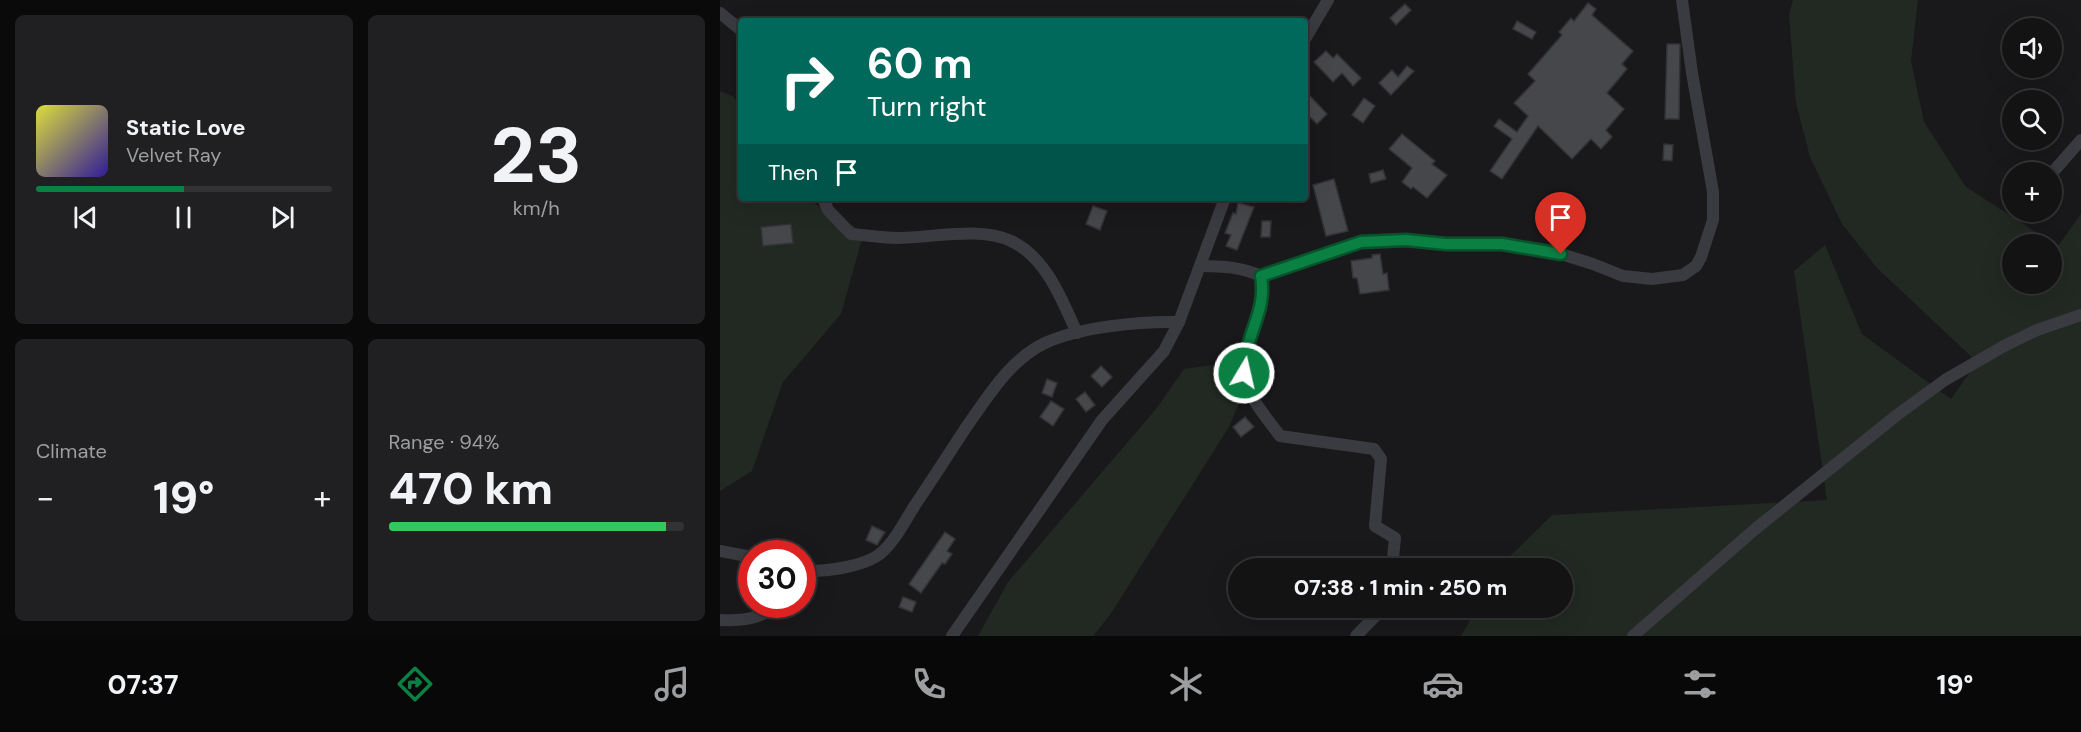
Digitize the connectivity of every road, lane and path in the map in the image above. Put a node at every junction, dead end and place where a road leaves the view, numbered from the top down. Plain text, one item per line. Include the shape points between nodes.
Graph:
1 (1328, 0) edge
2 (1682, 0) edge
3 (720, 13) edge
4 (738, 28) edge
5 (1308, 34) edge
6 (2081, 140) edge
7 (2062, 162) edge
8 (824, 201) edge
9 (1224, 201) edge
10 (1201, 266) junction
11 (1261, 276) junction
12 (2081, 315) edge
13 (1179, 322) junction
14 (1077, 333) junction
15 (720, 551) edge
16 (738, 554) edge
17 (1393, 558) edge
18 (816, 570) edge
19 (756, 618) edge
20 (1373, 618) edge
21 (720, 620) edge
22 (952, 636) edge
23 (1356, 636) edge
24 (1634, 636) edge

1 - 5 street
2 - 11 street via 1713,192 1713,220 1701,257 1683,275 1652,279 1623,276 1561,254 1502,244 1406,240 1361,242
3 - 4 street
6 - 7 street
8 - 14 street via 851,234 896,238 987,234 1012,241 1034,258 1051,280
9 - 10 street
10 - 11 street via 1229,266
10 - 13 street
11 - 17 street via 1260,313 1247,350 1244,373 1255,402 1280,436 1374,449 1382,459 1375,526 1395,538
12 - 24 street via 2037,330 1945,380 1754,530
13 - 14 street via 1149,321
13 - 22 street via 1164,351 1102,420
14 - 18 street via 1044,344 993,388 882,552 863,562
15 - 16 street
19 - 21 street
20 - 23 street

